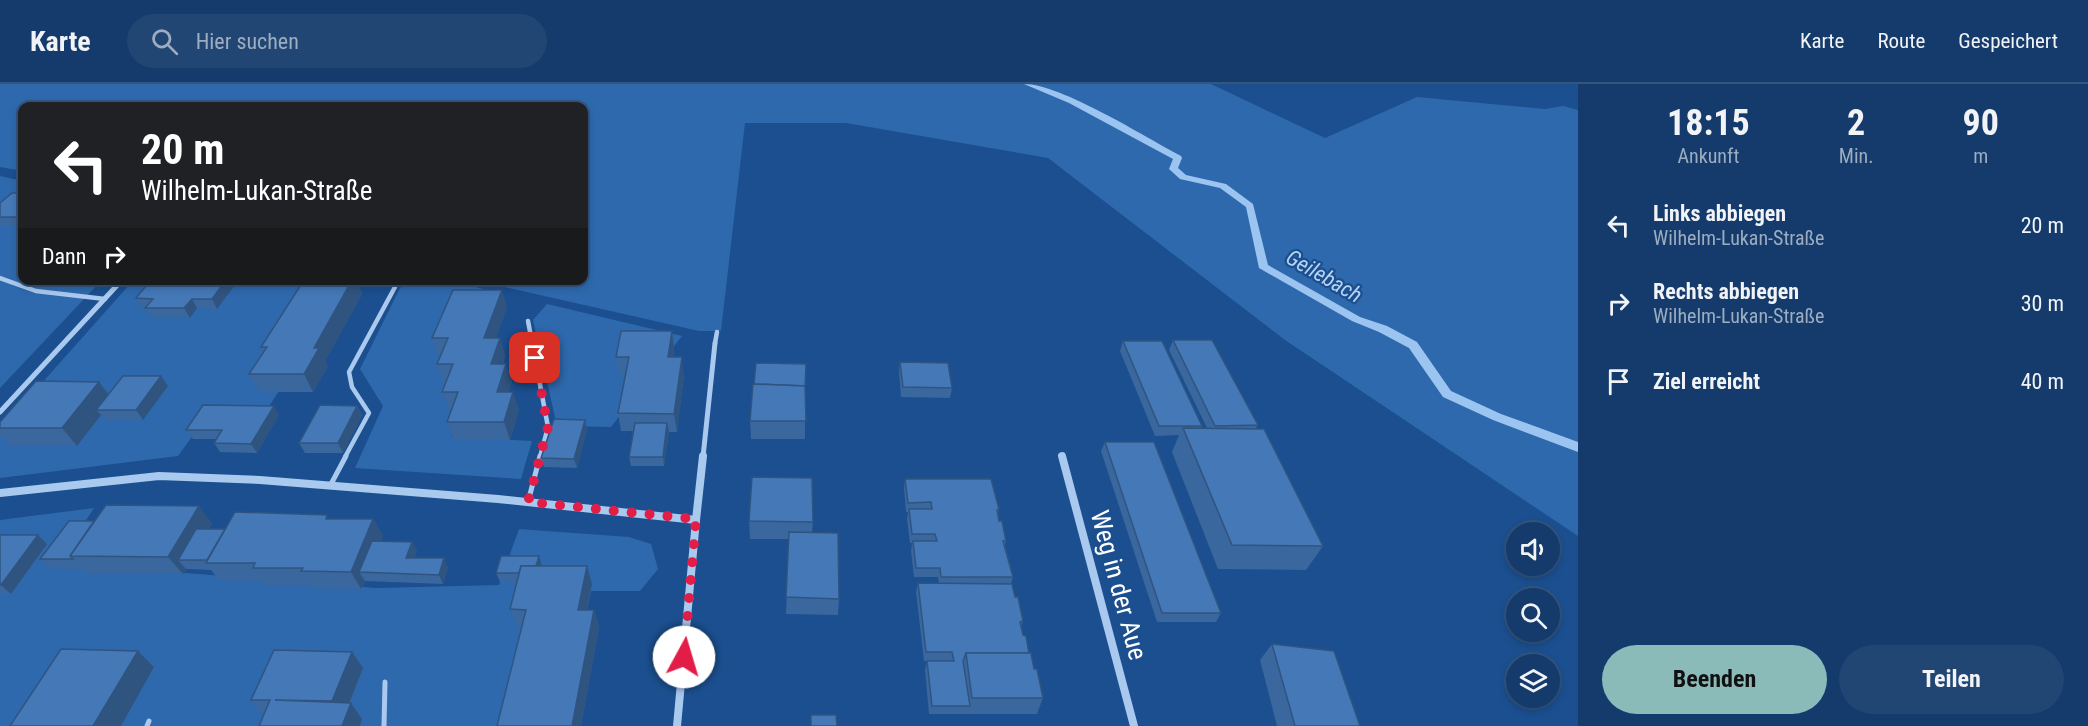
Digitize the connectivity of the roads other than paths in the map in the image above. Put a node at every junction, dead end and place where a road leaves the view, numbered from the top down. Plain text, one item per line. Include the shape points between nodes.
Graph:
1 (0, 279) edge
2 (118, 285) edge
3 (395, 287) dead end
4 (105, 299) junction
5 (528, 321) dead end
6 (717, 332) dead end
7 (715, 343) joint
8 (0, 412) edge
9 (1062, 455) dead end
10 (330, 486) junction
11 (0, 493) edge
12 (528, 502) junction
13 (696, 519) junction
14 (385, 682) dead end
15 (384, 726) edge
16 (677, 726) edge
17 (1134, 726) edge

1 - 4 lane via 36,291
2 - 4 street
3 - 10 lane via 349,372 352,387 369,413
4 - 8 street
5 - 12 lane via 548,427
6 - 7 lane
7 - 13 street
9 - 17 street, Weg in der Aue
10 - 11 street via 159,476
10 - 12 street
12 - 13 street
13 - 16 street
14 - 15 lane

